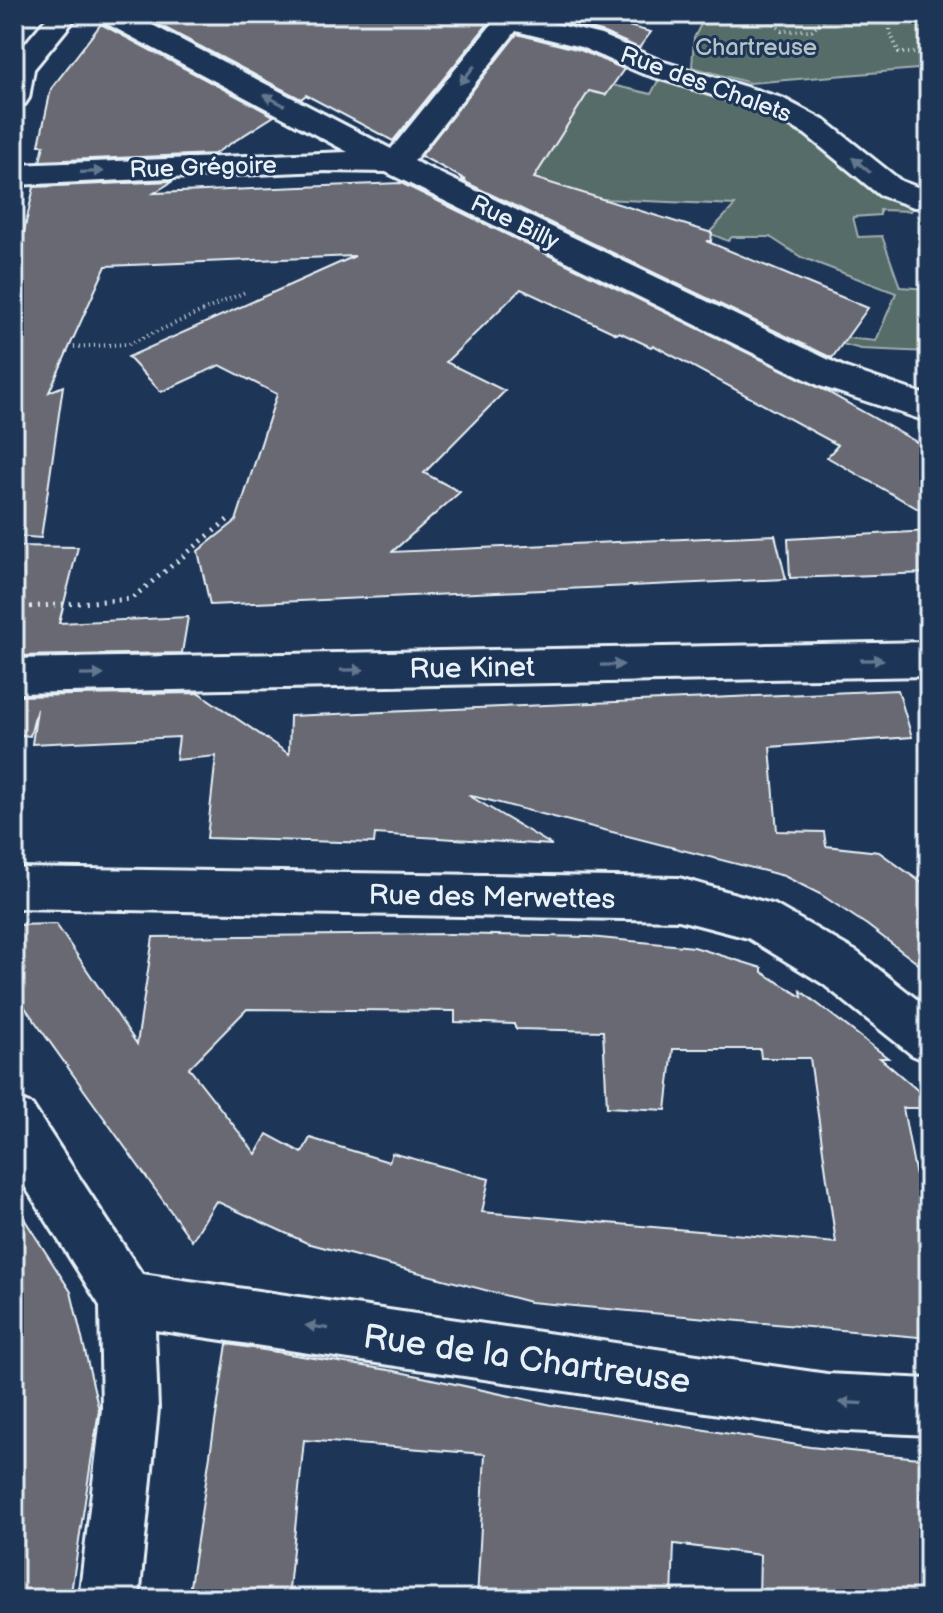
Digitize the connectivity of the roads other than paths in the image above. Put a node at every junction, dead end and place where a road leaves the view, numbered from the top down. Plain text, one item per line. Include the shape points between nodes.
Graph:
1 (65, 14) edge
2 (110, 14) edge
3 (513, 18) edge
4 (27, 38) edge
5 (14, 98) edge
6 (310, 119) junction
7 (394, 163) junction
8 (270, 165) junction
9 (14, 175) edge
10 (929, 197) edge
11 (929, 409) edge
12 (929, 659) edge
13 (14, 676) edge
14 (14, 888) edge
15 (929, 1039) edge
16 (14, 1123) edge
17 (127, 1299) junction
18 (929, 1407) edge
19 (109, 1599) edge

1 - 4 street
6 -> 2 street, Rue Billy
3 -> 7 street
10 -> 3 street, Rue des Chalets via 890,188 816,128 771,104
4 - 5 street
6 - 7 street, Rue Billy
6 - 8 street
7 - 8 street, Rue Grégoire
7 - 11 street, Rue Billy via 833,377
9 -> 8 street, Rue Grégoire
13 -> 12 street, Rue Kinet
14 - 15 street, Rue des Merwettes via 679,899 759,920 840,968
16 - 17 street
18 -> 17 street, Rue de la Chartreuse via 827,1402
17 - 19 street via 130,1409

